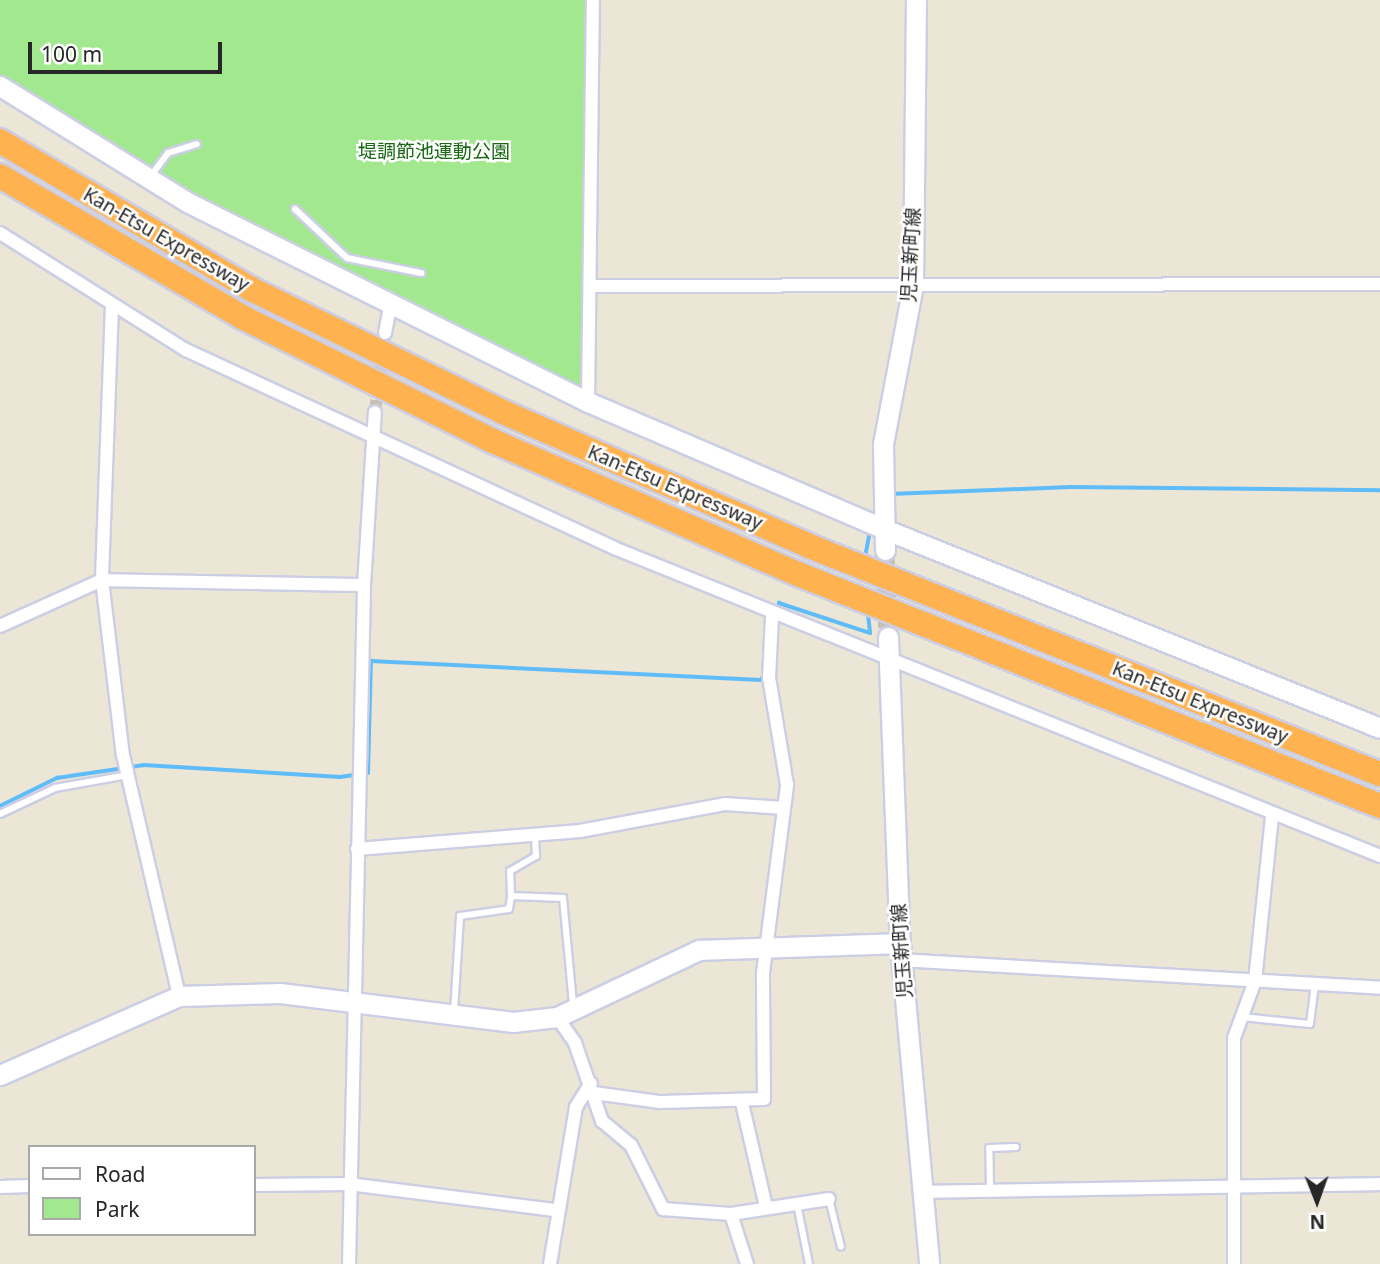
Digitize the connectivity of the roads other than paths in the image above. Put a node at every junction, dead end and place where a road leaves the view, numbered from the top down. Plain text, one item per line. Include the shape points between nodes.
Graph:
1 (593, 0) edge
2 (916, 0) edge
3 (0, 86) edge
4 (0, 141) edge
5 (197, 144) dead end
6 (0, 176) edge
7 (149, 179) junction
8 (295, 209) dead end
9 (0, 233) edge
10 (347, 258) junction
11 (421, 273) dead end
12 (335, 279) junction
13 (914, 285) junction
14 (1380, 285) edge
15 (592, 286) junction
16 (112, 305) junction
17 (390, 308) junction
18 (385, 333) tunnel mouth
19 (588, 402) junction
20 (375, 412) tunnel mouth
21 (373, 438) junction
22 (884, 529) junction
23 (885, 550) tunnel mouth
24 (102, 580) junction
25 (364, 585) junction
26 (772, 616) junction
27 (0, 626) edge
28 (888, 637) tunnel mouth
29 (889, 660) junction
30 (1380, 728) edge
31 (1380, 774) edge
32 (128, 775) junction
33 (1380, 806) edge
34 (784, 808) junction
35 (0, 814) edge
36 (1272, 816) junction
37 (535, 834) junction
38 (357, 849) junction
39 (1380, 856) edge
40 (511, 895) junction
41 (767, 945) junction
42 (901, 951) junction
43 (1255, 981) junction
44 (1315, 984) junction
45 (1380, 988) edge
46 (179, 996) junction
47 (352, 1002) junction
48 (454, 1013) junction
49 (565, 1013) junction
50 (1242, 1017) junction
51 (0, 1075) edge
52 (592, 1088) junction
53 (742, 1103) junction
54 (1016, 1147) dead end
55 (349, 1184) junction
56 (1380, 1184) edge
57 (256, 1185) edge
58 (1234, 1185) junction
59 (0, 1186) edge
60 (28, 1186) edge
61 (990, 1186) junction
62 (922, 1192) junction
63 (830, 1199) joint
64 (796, 1203) junction
65 (766, 1207) junction
66 (554, 1210) junction
67 (732, 1214) junction
68 (841, 1247) dead end
69 (349, 1264) edge
70 (550, 1264) edge
71 (747, 1264) edge
72 (809, 1264) edge
73 (929, 1264) edge
74 (1234, 1264) edge

1 - 15 street
2 - 13 street, 児玉新町線
3 - 7 street
4 - 31 highway, Kan-Etsu Expressway via 251,289 503,412 809,546
5 - 7 lane via 168,153
6 - 33 highway, Kan-Etsu Expressway via 230,311 494,441 799,574
7 - 12 street
8 - 10 lane
9 - 16 street
10 - 11 lane
10 - 12 lane
12 - 17 street
13 - 14 street
13 - 15 street
13 - 22 street, 児玉新町線 via 883,444
15 - 19 street
16 - 21 street via 186,350
16 - 24 street
17 - 18 street
17 - 19 street
19 - 22 street
20 - 21 street
21 - 25 street
21 - 26 street
22 - 23 street, 児玉新町線
22 - 30 street
24 - 25 street
24 - 27 street
24 - 32 street
25 - 38 street
26 - 29 street
26 - 34 street via 769,678 787,785
28 - 29 street, 児玉新町線
29 - 36 street
29 - 42 street, 児玉新町線
32 - 35 lane via 55,788
32 - 46 street
34 - 37 street via 725,804
34 - 41 street
36 - 39 street
36 - 43 street
37 - 38 street
37 - 40 lane via 533,861 510,871
38 - 47 street
40 - 48 lane via 509,909 460,916
40 - 49 lane via 563,898
41 - 42 street
41 - 49 street via 699,950
41 - 53 street via 764,1099
42 - 43 street
42 - 62 street, 児玉新町線
43 - 44 street
43 - 50 street
44 - 45 street
44 - 50 lane via 1310,1024
46 - 47 street via 279,993
46 - 51 street
47 - 48 street
47 - 55 street
48 - 49 street via 513,1022
49 - 52 street
50 - 58 street via 1234,1038
52 - 53 street
52 - 66 street via 576,1107
52 - 67 street via 602,1121 631,1146 663,1209
53 - 65 street
54 - 61 lane via 989,1148
55 - 57 street
55 - 66 street
55 - 69 street
56 - 58 street
58 - 61 street
58 - 74 street
59 - 60 street
61 - 62 street
62 - 73 street, 児玉新町線
63 - 64 street
63 - 68 lane
64 - 65 street
64 - 72 lane
65 - 67 street
66 - 70 street
67 - 71 street

